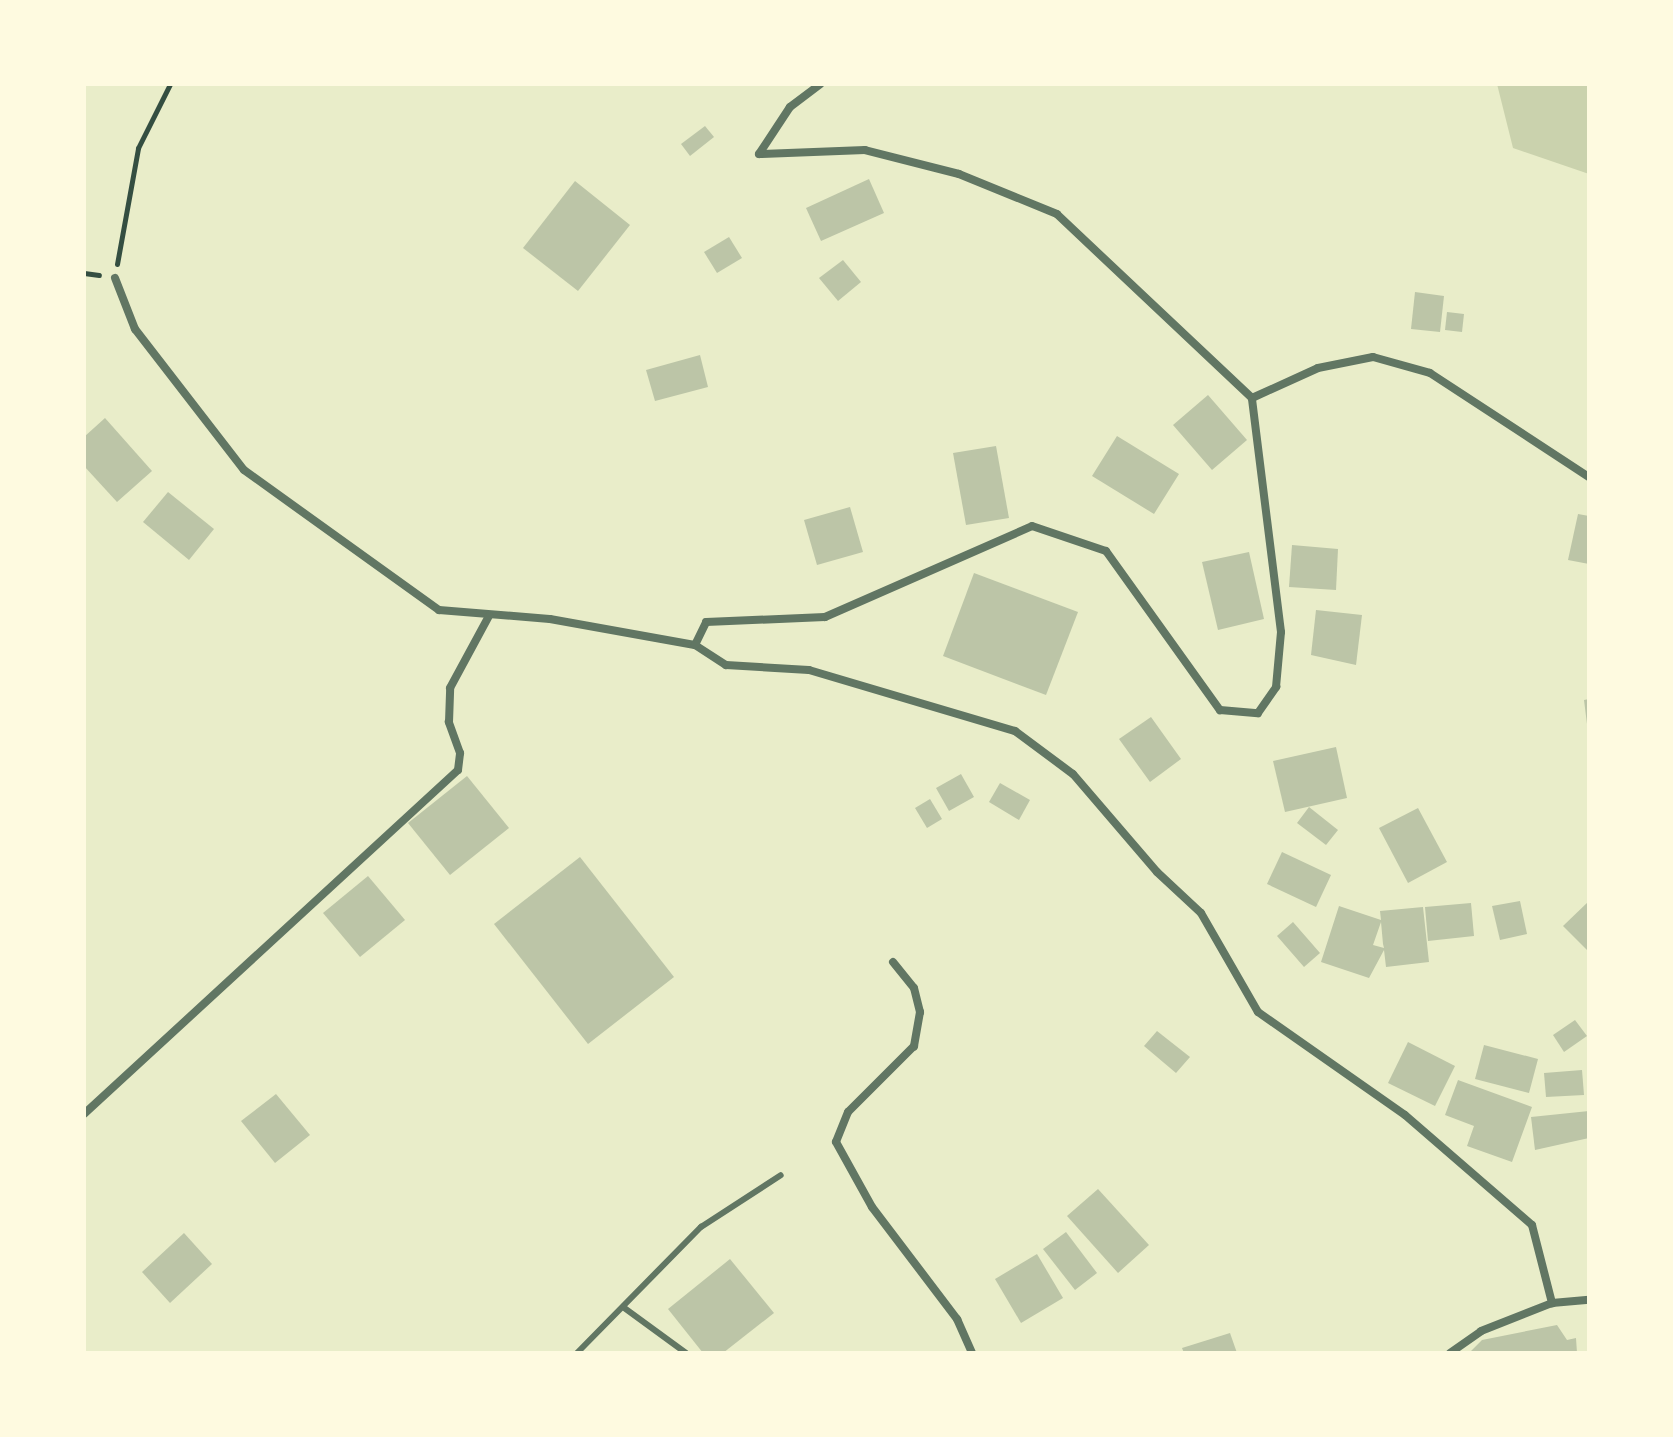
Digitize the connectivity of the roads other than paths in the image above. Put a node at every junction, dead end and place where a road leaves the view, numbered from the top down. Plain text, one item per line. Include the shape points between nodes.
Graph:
1 (820, 84) edge
2 (115, 278) road end
3 (1252, 398) junction
4 (1589, 477) edge
5 (489, 616) junction
6 (695, 645) junction
7 (893, 962) dead end
8 (84, 1114) edge
9 (781, 1175) dead end
10 (1589, 1300) edge
11 (1552, 1303) junction
12 (623, 1307) junction
13 (577, 1353) edge
14 (686, 1353) edge
15 (972, 1353) edge
16 (1450, 1353) edge

1 - 3 street via 790,107 759,154 865,150 959,174 1057,214
2 - 5 street via 135,329 244,470 439,610
3 - 4 street via 1318,368 1373,357 1430,373
3 - 6 street via 1281,632 1276,687 1258,713 1220,710 1106,551 1032,526 825,617 706,622
5 - 6 street via 550,619
5 - 8 street via 450,688 449,722 460,753 458,770
6 - 11 street via 726,665 809,670 1015,731 1073,774 1157,872 1201,913 1258,1012 1405,1115 1532,1225
7 - 15 street via 914,988 920,1012 914,1046 848,1112 836,1142 847,1169 957,1319
9 - 12 lane via 701,1227
10 - 11 street
11 - 16 street via 1481,1331
12 - 13 lane
12 - 14 lane

